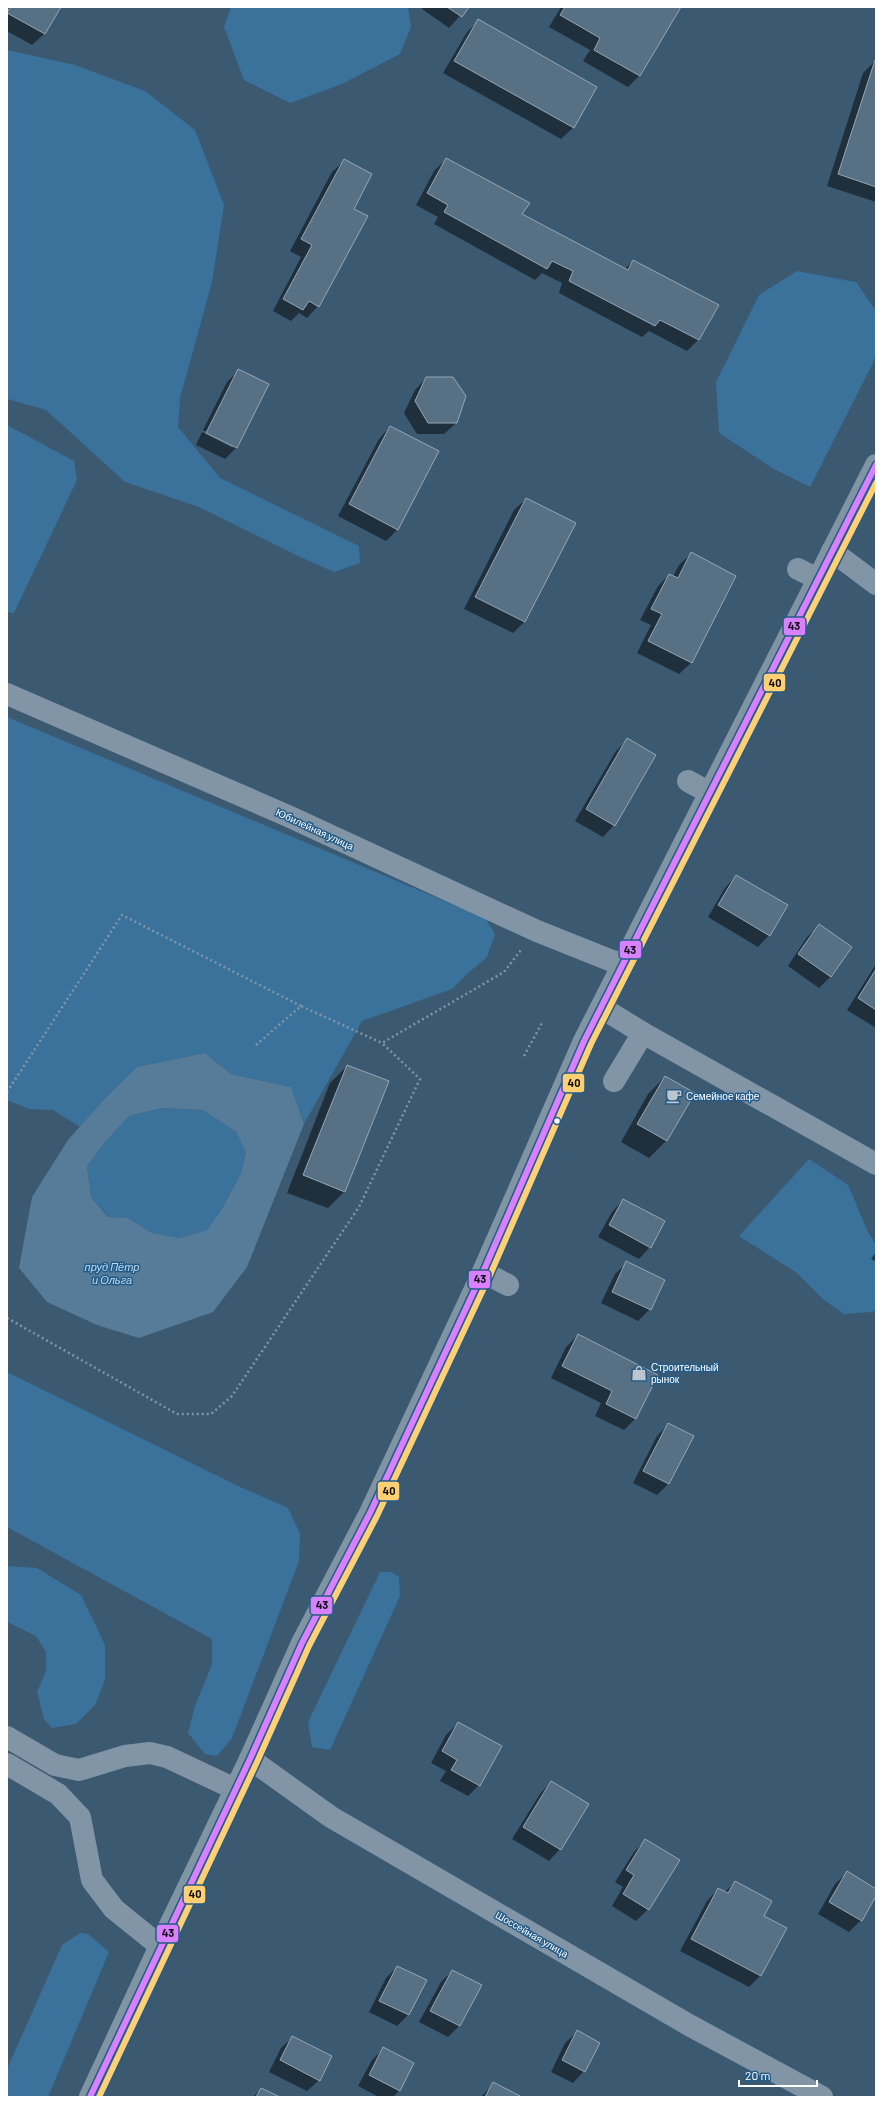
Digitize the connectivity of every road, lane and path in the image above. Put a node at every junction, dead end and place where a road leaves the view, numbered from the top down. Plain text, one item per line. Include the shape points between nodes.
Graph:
1 (873, 480) edge
2 (832, 551) junction
3 (798, 569) dead end
4 (818, 579) junction
5 (876, 584) edge
6 (7, 694) edge
7 (688, 781) dead end
8 (710, 793) junction
9 (537, 931) junction
10 (622, 965) junction
11 (300, 1006) junction
12 (602, 1008) junction
13 (543, 1021) dead end
14 (643, 1033) junction
15 (382, 1043) junction
16 (256, 1045) dead end
17 (524, 1056) dead end
18 (614, 1081) dead end
19 (7, 1092) edge
20 (876, 1164) edge
21 (483, 1272) junction
22 (508, 1285) dead end
23 (7, 1318) edge
24 (7, 1737) edge
25 (250, 1759) junction
26 (7, 1764) edge
27 (235, 1789) junction
28 (160, 1946) junction
29 (90, 2097) edge
30 (822, 2097) edge

1 - 2 main road
2 - 4 main road
2 - 5 street
3 - 4 street
4 - 8 main road
6 - 9 street, Юбилейная улица via 288,816
7 - 8 street
8 - 10 main road
9 - 10 street, Юбилейная улица
9 - 15 path via 504,972
10 - 12 main road
11 - 15 path
11 - 16 path
11 - 19 path via 122,915
12 - 14 street
12 - 21 main road via 584,1041
13 - 17 path
14 - 18 street
14 - 20 street
15 - 23 path via 420,1079 359,1207 232,1396 211,1414 177,1414
21 - 22 street
21 - 25 main road via 370,1513 302,1643
24 - 27 street via 56,1765 79,1770 125,1756 150,1753 167,1757
25 - 27 main road
25 - 30 street, Шоссейная улица via 331,1818 689,2025
26 - 28 street via 58,1794 80,1817 92,1880 114,1910
27 - 28 main road
28 - 29 main road

